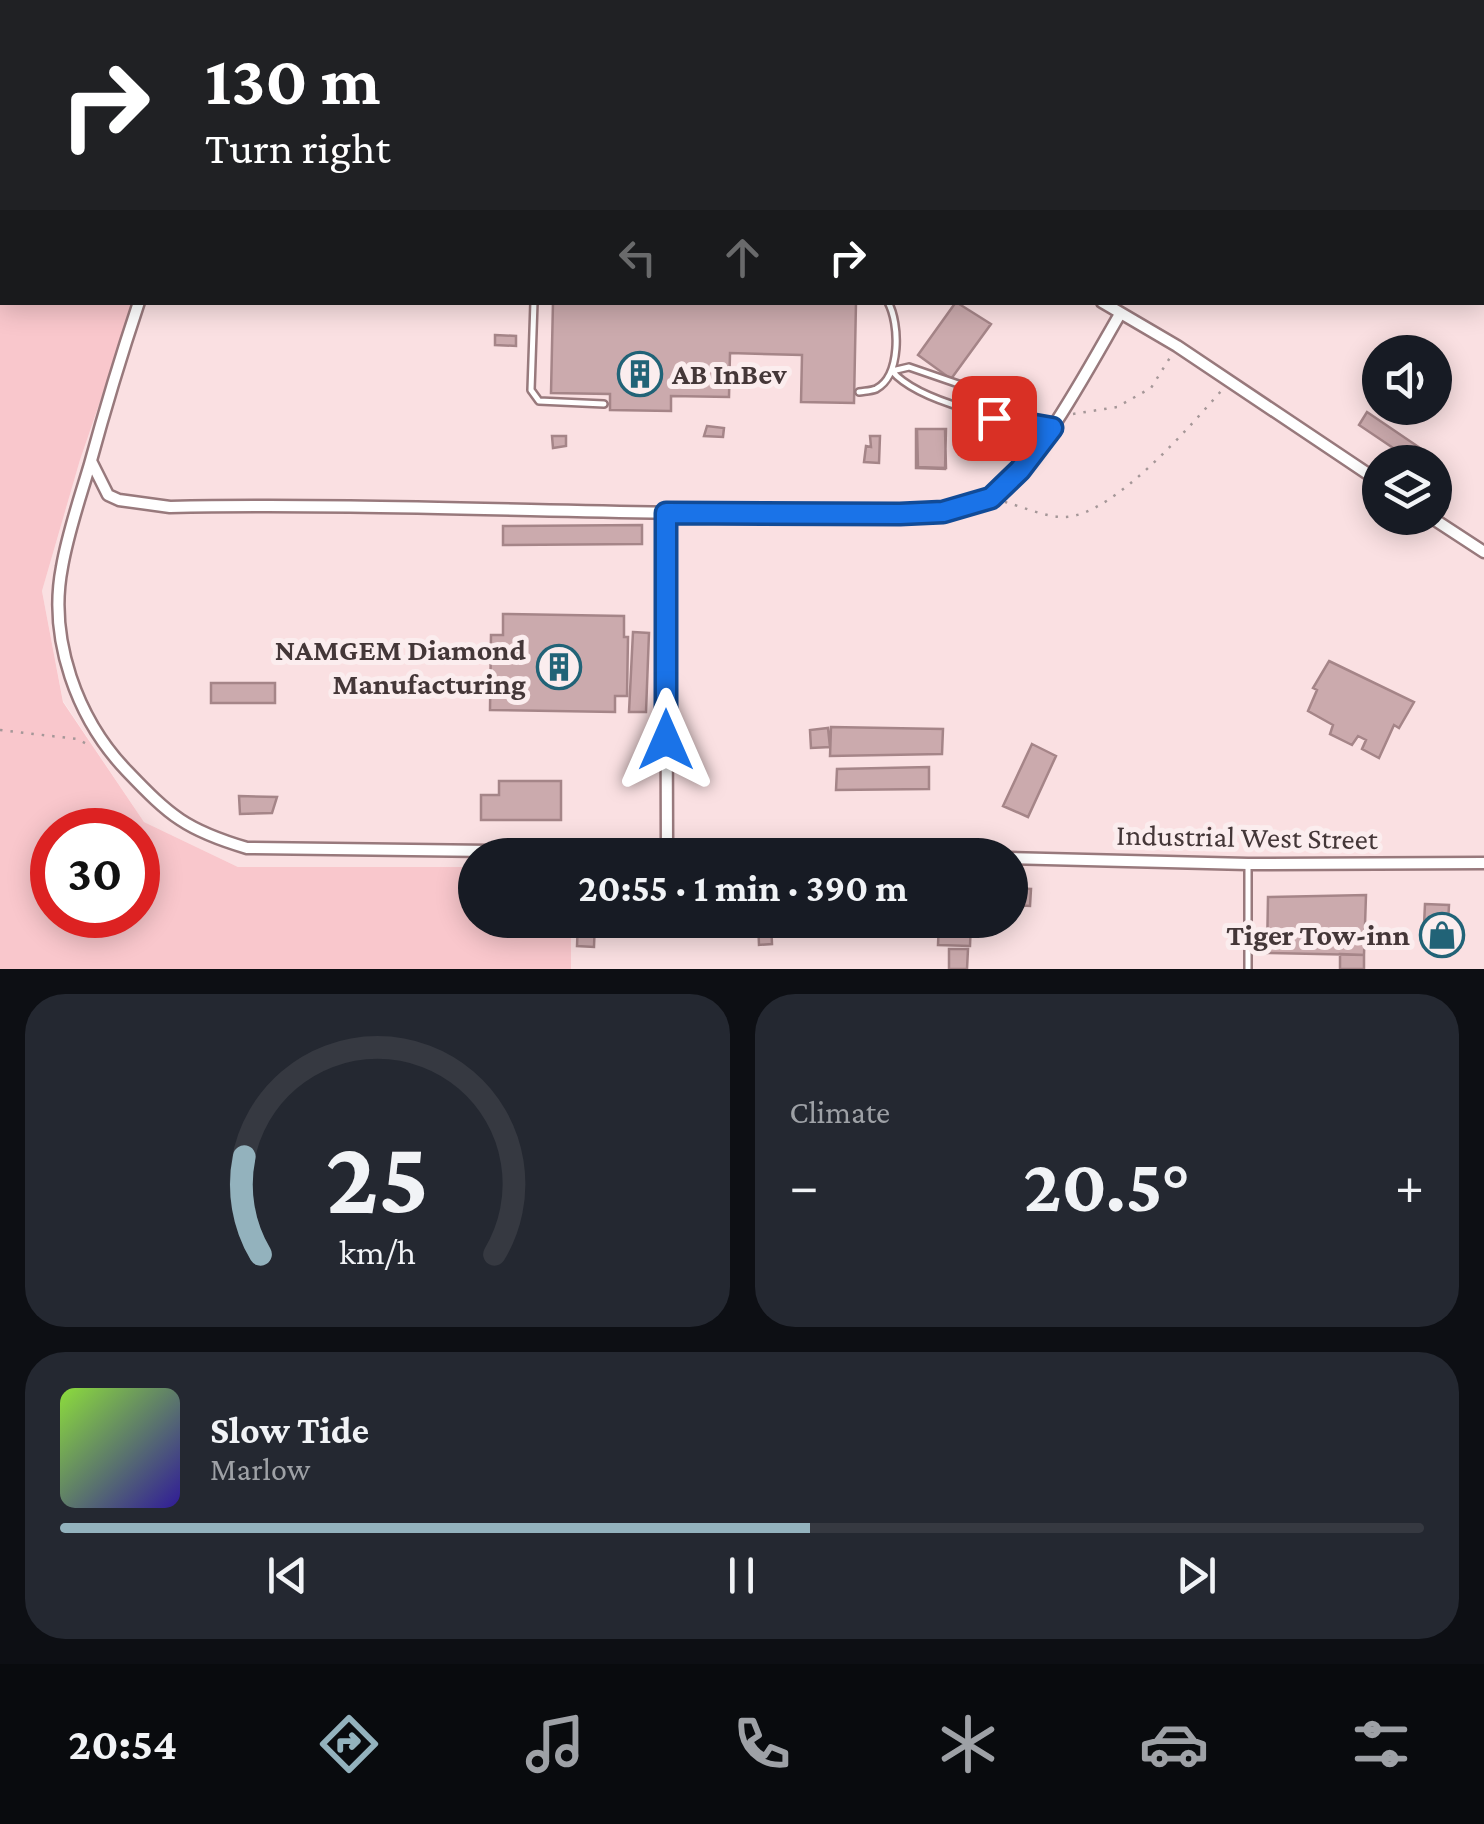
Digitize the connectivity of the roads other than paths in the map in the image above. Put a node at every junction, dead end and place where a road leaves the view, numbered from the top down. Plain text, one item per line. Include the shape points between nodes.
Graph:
1 (138, 305) edge
2 (534, 305) edge
3 (890, 305) edge
4 (1106, 305) edge
5 (1120, 314) junction
6 (892, 370) junction
7 (859, 392) dead end
8 (604, 404) dead end
9 (1052, 428) junction
10 (91, 460) junction
11 (1362, 470) edge
12 (666, 513) junction
13 (1452, 531) edge
14 (1484, 552) edge
15 (667, 838) edge
16 (458, 851) edge
17 (1028, 858) edge
18 (1484, 863) edge
19 (1248, 864) junction
20 (1248, 969) edge

1 - 10 street
2 - 8 lane via 531,390 539,401
3 - 6 lane
4 - 5 street
5 - 9 street
5 - 11 street
6 - 7 lane via 877,388
6 - 9 lane via 909,368 1002,399
6 - 9 lane via 904,386 994,418
9 - 12 street via 991,498 943,512
10 - 12 street via 108,495 170,507
10 - 16 street via 62,568 59,628 66,662 100,739 170,815 247,848
12 - 15 street
13 - 14 street
17 - 19 street, Industrial West Street
18 - 19 street, Industrial West Street
19 - 20 lane

